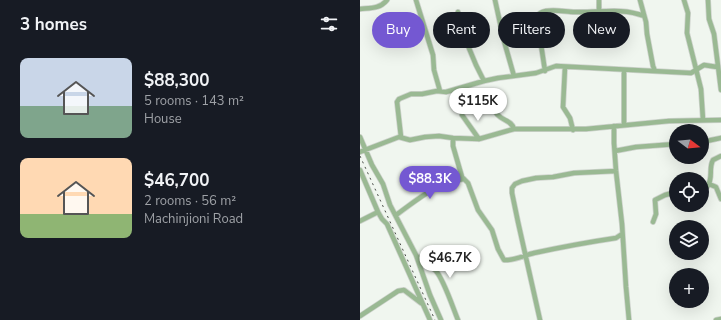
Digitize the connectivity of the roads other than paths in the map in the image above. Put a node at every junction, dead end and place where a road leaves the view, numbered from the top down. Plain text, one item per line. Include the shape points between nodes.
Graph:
1 (387, 0) edge
2 (416, 0) edge
3 (496, 0) edge
4 (599, 0) edge
5 (684, 0) edge
6 (708, 0) edge
7 (640, 3) edge
8 (360, 9) edge
9 (599, 11) junction
10 (630, 12) junction
11 (644, 16) junction
12 (468, 48) edge
13 (565, 67) junction
14 (717, 67) junction
15 (653, 69) junction
16 (624, 70) junction
17 (696, 70) junction
18 (545, 71) junction
19 (514, 76) junction
20 (484, 81) junction
21 (721, 90) edge
22 (440, 92) junction
23 (493, 103) dead end
24 (462, 115) dead end
25 (703, 120) junction
26 (721, 120) edge
27 (624, 125) junction
28 (614, 126) junction
29 (514, 129) junction
30 (573, 130) junction
31 (360, 137) edge
32 (401, 137) junction
33 (453, 138) junction
34 (721, 138) edge
35 (479, 139) junction
36 (709, 141) edge
37 (669, 145) edge
38 (365, 149) junction
39 (615, 151) junction
40 (360, 152) edge
41 (721, 156) edge
42 (360, 170) edge
43 (616, 171) junction
44 (464, 179) junction
45 (709, 184) joint
46 (669, 194) edge
47 (721, 199) edge
48 (378, 212) junction
49 (396, 215) junction
50 (360, 221) edge
51 (653, 222) dead end
52 (622, 234) junction
53 (616, 238) junction
54 (623, 240) junction
55 (416, 255) junction
56 (525, 255) junction
57 (422, 304) junction
58 (360, 316) edge
59 (721, 319) edge
60 (430, 320) edge
61 (441, 320) edge
62 (458, 320) edge
63 (540, 320) edge
64 (630, 320) edge
65 (716, 320) edge

1 - 8 street via 377,8
2 - 22 street via 433,55
3 - 19 street
4 - 9 street
5 - 17 street via 688,13 687,33
6 - 14 street
7 - 10 street
7 - 11 street
9 - 10 street
9 - 18 street via 549,11 538,15
10 - 11 street
11 - 15 street
12 - 20 street
13 - 16 street
13 - 18 street via 552,67
13 - 30 street via 563,107 570,118
14 - 17 street via 704,65
14 - 21 street
15 - 16 street
15 - 17 street via 691,72
16 - 27 street
17 - 25 street via 701,89
18 - 19 street
19 - 20 street
20 - 22 street
22 - 32 street via 409,95 397,100
23 - 29 street via 496,114
24 - 35 street
25 - 26 street
25 - 27 street
27 - 28 street
28 - 30 street
28 - 39 street
29 - 30 street
29 - 35 street
31 - 38 street
32 - 33 street via 410,140 439,136
32 - 38 street
33 - 35 street
33 - 44 street via 452,145
34 - 36 street
37 - 39 street
38 - 40 street
38 - 49 street
39 - 43 street
41 - 45 street via 711,163
42 - 48 street
43 - 52 street
43 - 56 street via 574,173 515,184 512,193
44 - 49 street via 433,188
44 - 56 street via 469,185 478,210 495,236 502,257 506,260
45 - 47 street via 716,187
46 - 51 street via 655,200 656,214
48 - 50 street
48 - 57 street via 387,224
49 - 55 street
52 - 53 street
52 - 54 street
53 - 54 street
53 - 56 street
54 - 64 street
55 - 61 street
55 - 62 street via 436,271
56 - 63 street
57 - 58 street via 404,290 398,291
57 - 60 street
59 - 65 street

